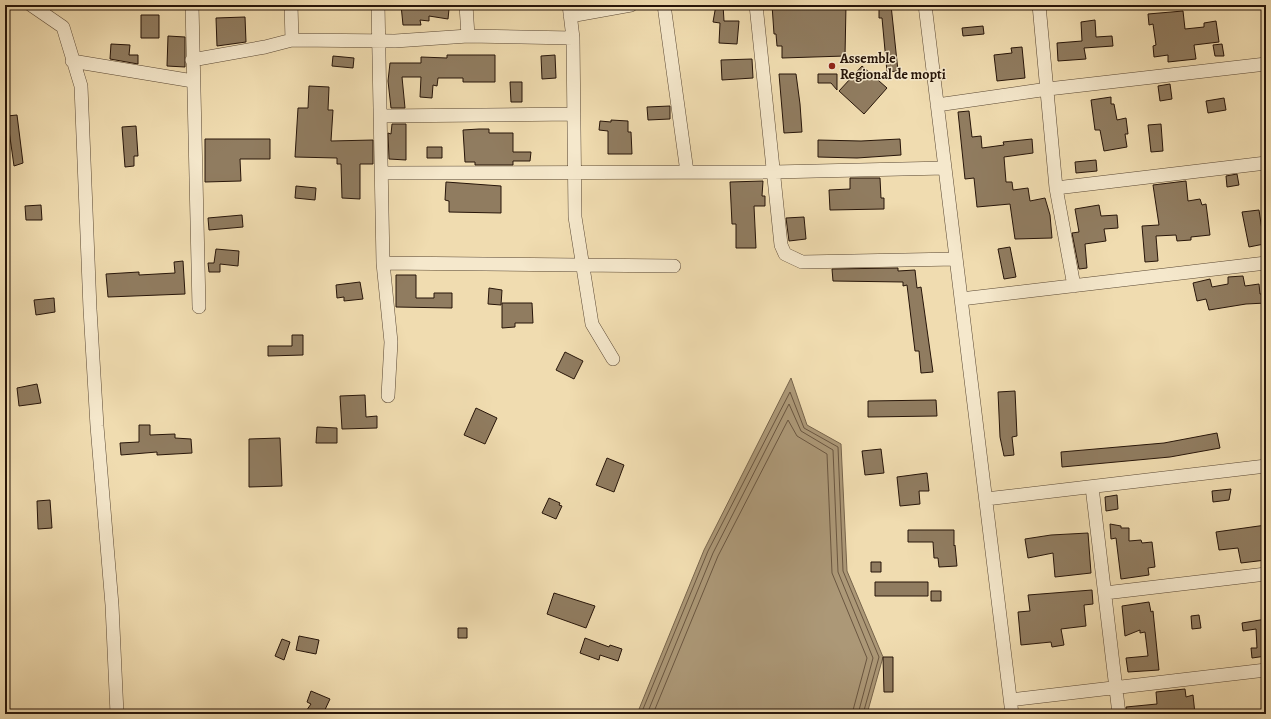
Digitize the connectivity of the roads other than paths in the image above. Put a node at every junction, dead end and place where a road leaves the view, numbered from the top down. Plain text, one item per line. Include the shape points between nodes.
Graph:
1 (31, 5) edge
2 (192, 5) edge
3 (291, 5) edge
4 (378, 5) edge
5 (466, 5) edge
6 (631, 5) edge
7 (664, 5) edge
8 (756, 5) edge
9 (925, 5) edge
10 (1039, 5) edge
11 (570, 10) edge
12 (468, 36) junction
13 (573, 38) junction
14 (292, 40) junction
15 (380, 41) junction
16 (192, 60) junction
17 (72, 61) junction
18 (1266, 64) edge
19 (193, 81) junction
20 (1048, 89) junction
21 (937, 105) junction
22 (574, 114) junction
23 (382, 116) junction
24 (1266, 163) edge
25 (945, 168) junction
26 (575, 172) junction
27 (687, 172) junction
28 (774, 172) junction
29 (382, 173) junction
30 (1056, 188) junction
31 (956, 259) junction
32 (383, 263) junction
33 (1266, 263) edge
34 (584, 265) junction
35 (674, 266) dead end
36 (1074, 286) junction
37 (961, 299) junction
38 (199, 306) dead end
39 (613, 359) dead end
40 (388, 396) dead end
41 (1266, 466) edge
42 (1092, 486) junction
43 (986, 499) junction
44 (1266, 574) edge
45 (1105, 593) junction
46 (1266, 670) edge
47 (1117, 688) junction
48 (1010, 700) junction
49 (117, 714) edge
50 (1012, 714) edge
51 (1119, 714) edge

1 - 17 street via 63,28
2 - 16 street
3 - 14 street
4 - 15 street
5 - 12 street
6 - 11 street
7 - 27 street
8 - 28 street
9 - 21 street
10 - 20 street
11 - 13 street
12 - 13 street
12 - 15 street
13 - 22 street
14 - 15 street
14 - 16 street
15 - 23 street
16 - 19 street
17 - 19 street
17 - 49 street via 81,86 91,317 112,605
18 - 20 street
19 - 38 street
20 - 21 street
20 - 30 street
21 - 25 street
22 - 23 street
22 - 26 street
23 - 29 street
24 - 30 street
25 - 28 street
25 - 31 street
26 - 27 street
26 - 29 street
26 - 34 street via 575,217
27 - 28 street
28 - 31 street via 781,245 785,254 793,259 802,262
29 - 32 street
30 - 36 street
31 - 37 street
32 - 34 street
32 - 40 street via 392,342
33 - 36 street
34 - 35 street
34 - 39 street via 592,324
36 - 37 street
37 - 43 street
41 - 42 street
42 - 43 street
42 - 45 street
43 - 48 street
44 - 45 street
45 - 47 street
46 - 47 street
47 - 48 street
47 - 51 street
48 - 50 street

